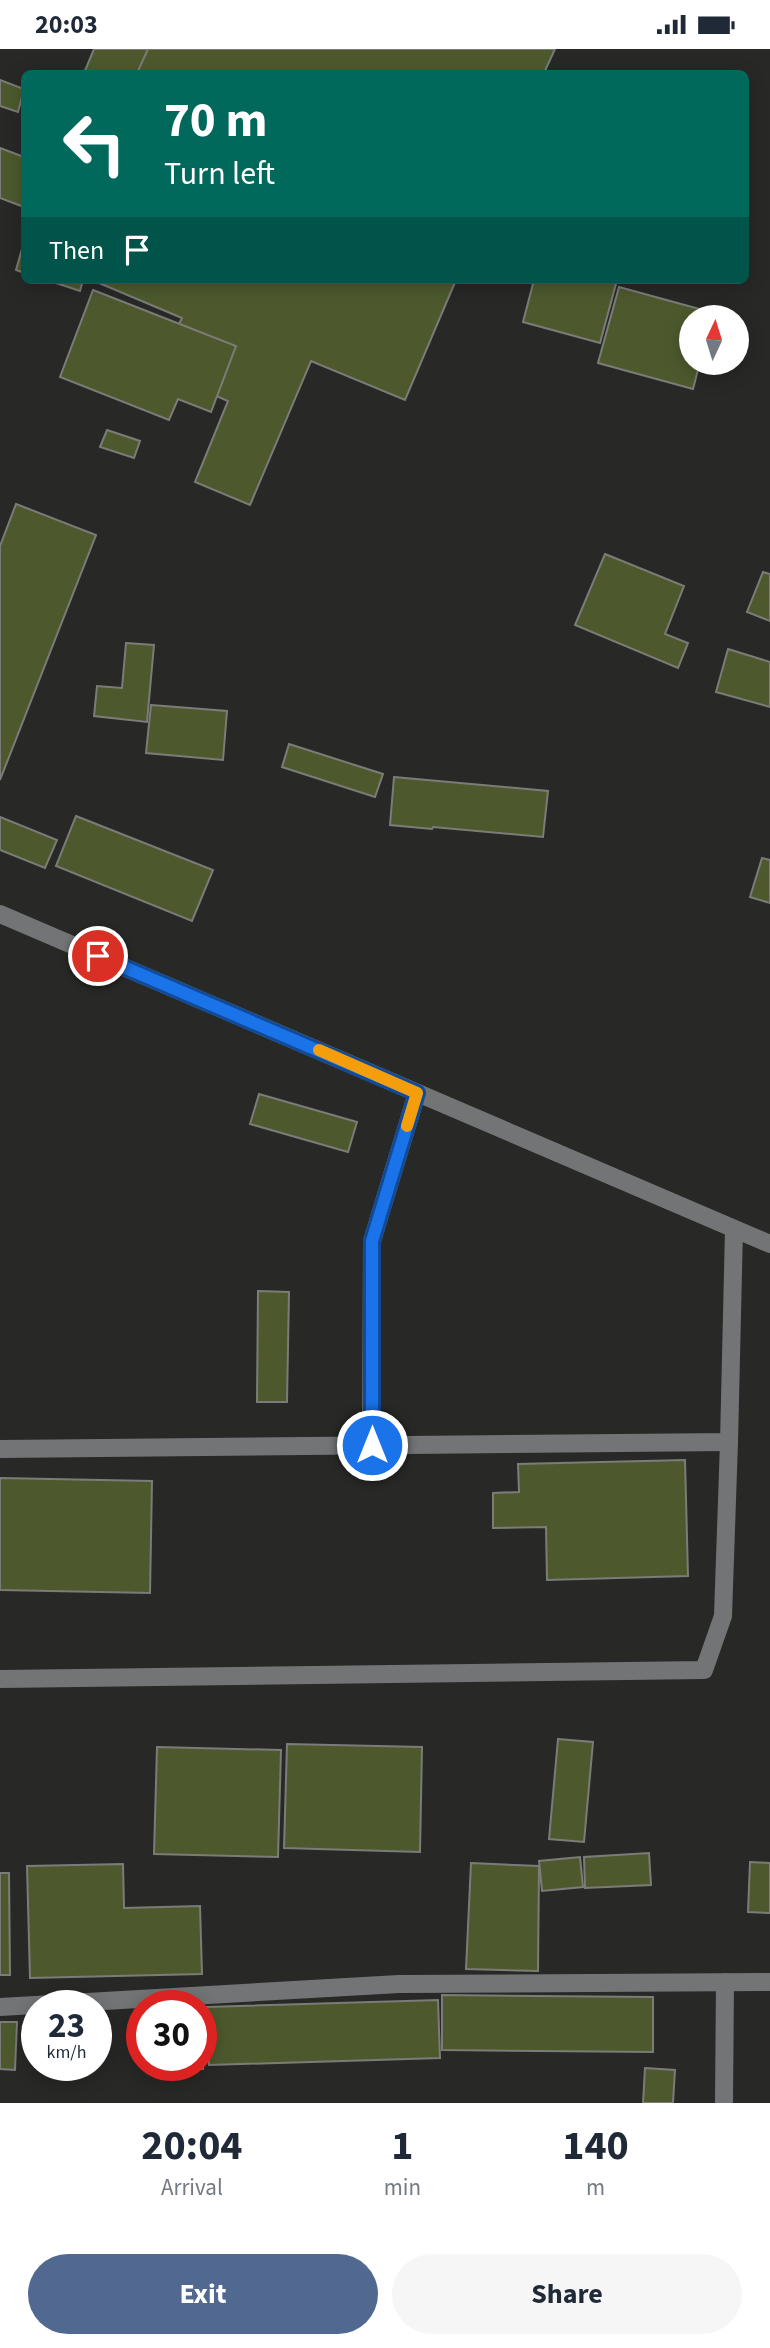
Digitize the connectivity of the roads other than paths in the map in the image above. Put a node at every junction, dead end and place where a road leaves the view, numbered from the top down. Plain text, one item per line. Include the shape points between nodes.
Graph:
1 (0, 914) edge
2 (417, 1093) junction
3 (734, 1229) junction
4 (770, 1244) edge
5 (729, 1442) junction
6 (372, 1445) junction
7 (0, 1449) edge
8 (0, 1679) edge
9 (725, 1982) junction
10 (770, 1982) edge
11 (0, 2007) edge
12 (724, 2103) edge

1 - 2 street
2 - 3 street
2 - 6 street via 372,1241
3 - 4 street
3 - 5 street
5 - 6 street
5 - 8 street via 723,1616 704,1670
6 - 7 street
9 - 10 street
9 - 11 street via 399,1984
9 - 12 street

